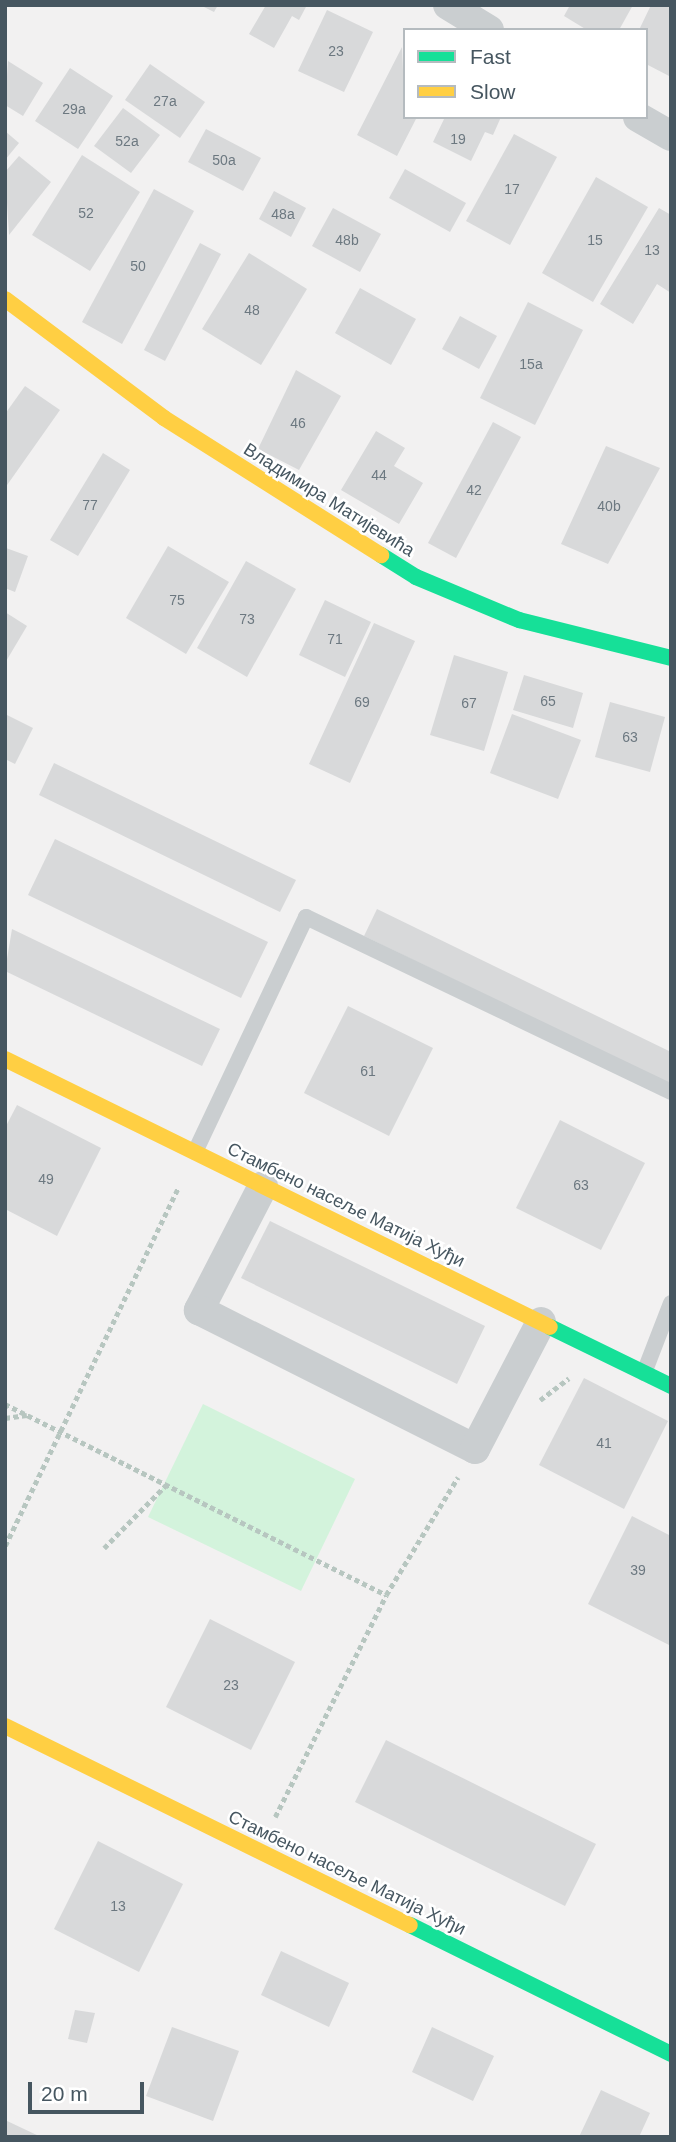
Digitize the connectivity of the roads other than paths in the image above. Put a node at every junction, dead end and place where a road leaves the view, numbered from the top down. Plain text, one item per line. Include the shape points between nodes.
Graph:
1 (448, 5) edge
2 (486, 28) edge
3 (641, 119) edge
4 (671, 136) edge
5 (5, 299) edge
6 (671, 658) edge
7 (5, 1059) edge
8 (671, 1092) edge
9 (195, 1152) junction
10 (263, 1186) junction
11 (671, 1303) edge
12 (541, 1322) junction
13 (644, 1373) junction
14 (671, 1386) edge
15 (5, 1726) edge
16 (671, 2054) edge

1 - 2 street
3 - 4 street
5 - 6 street, Владимира Матијевића via 164,418 416,577 519,620
7 - 9 street, Стамбено насеље Матија Хуђи
8 - 9 lane via 306,917
9 - 10 street, Стамбено насеље Матија Хуђи
10 - 12 street, Стамбено насеље Матија Хуђи
10 - 12 street via 199,1310 475,1449
11 - 13 lane
12 - 13 street, Стамбено насеље Матија Хуђи
13 - 14 street, Стамбено насеље Матија Хуђи
15 - 16 street, Стамбено насеље Матија Хуђи

